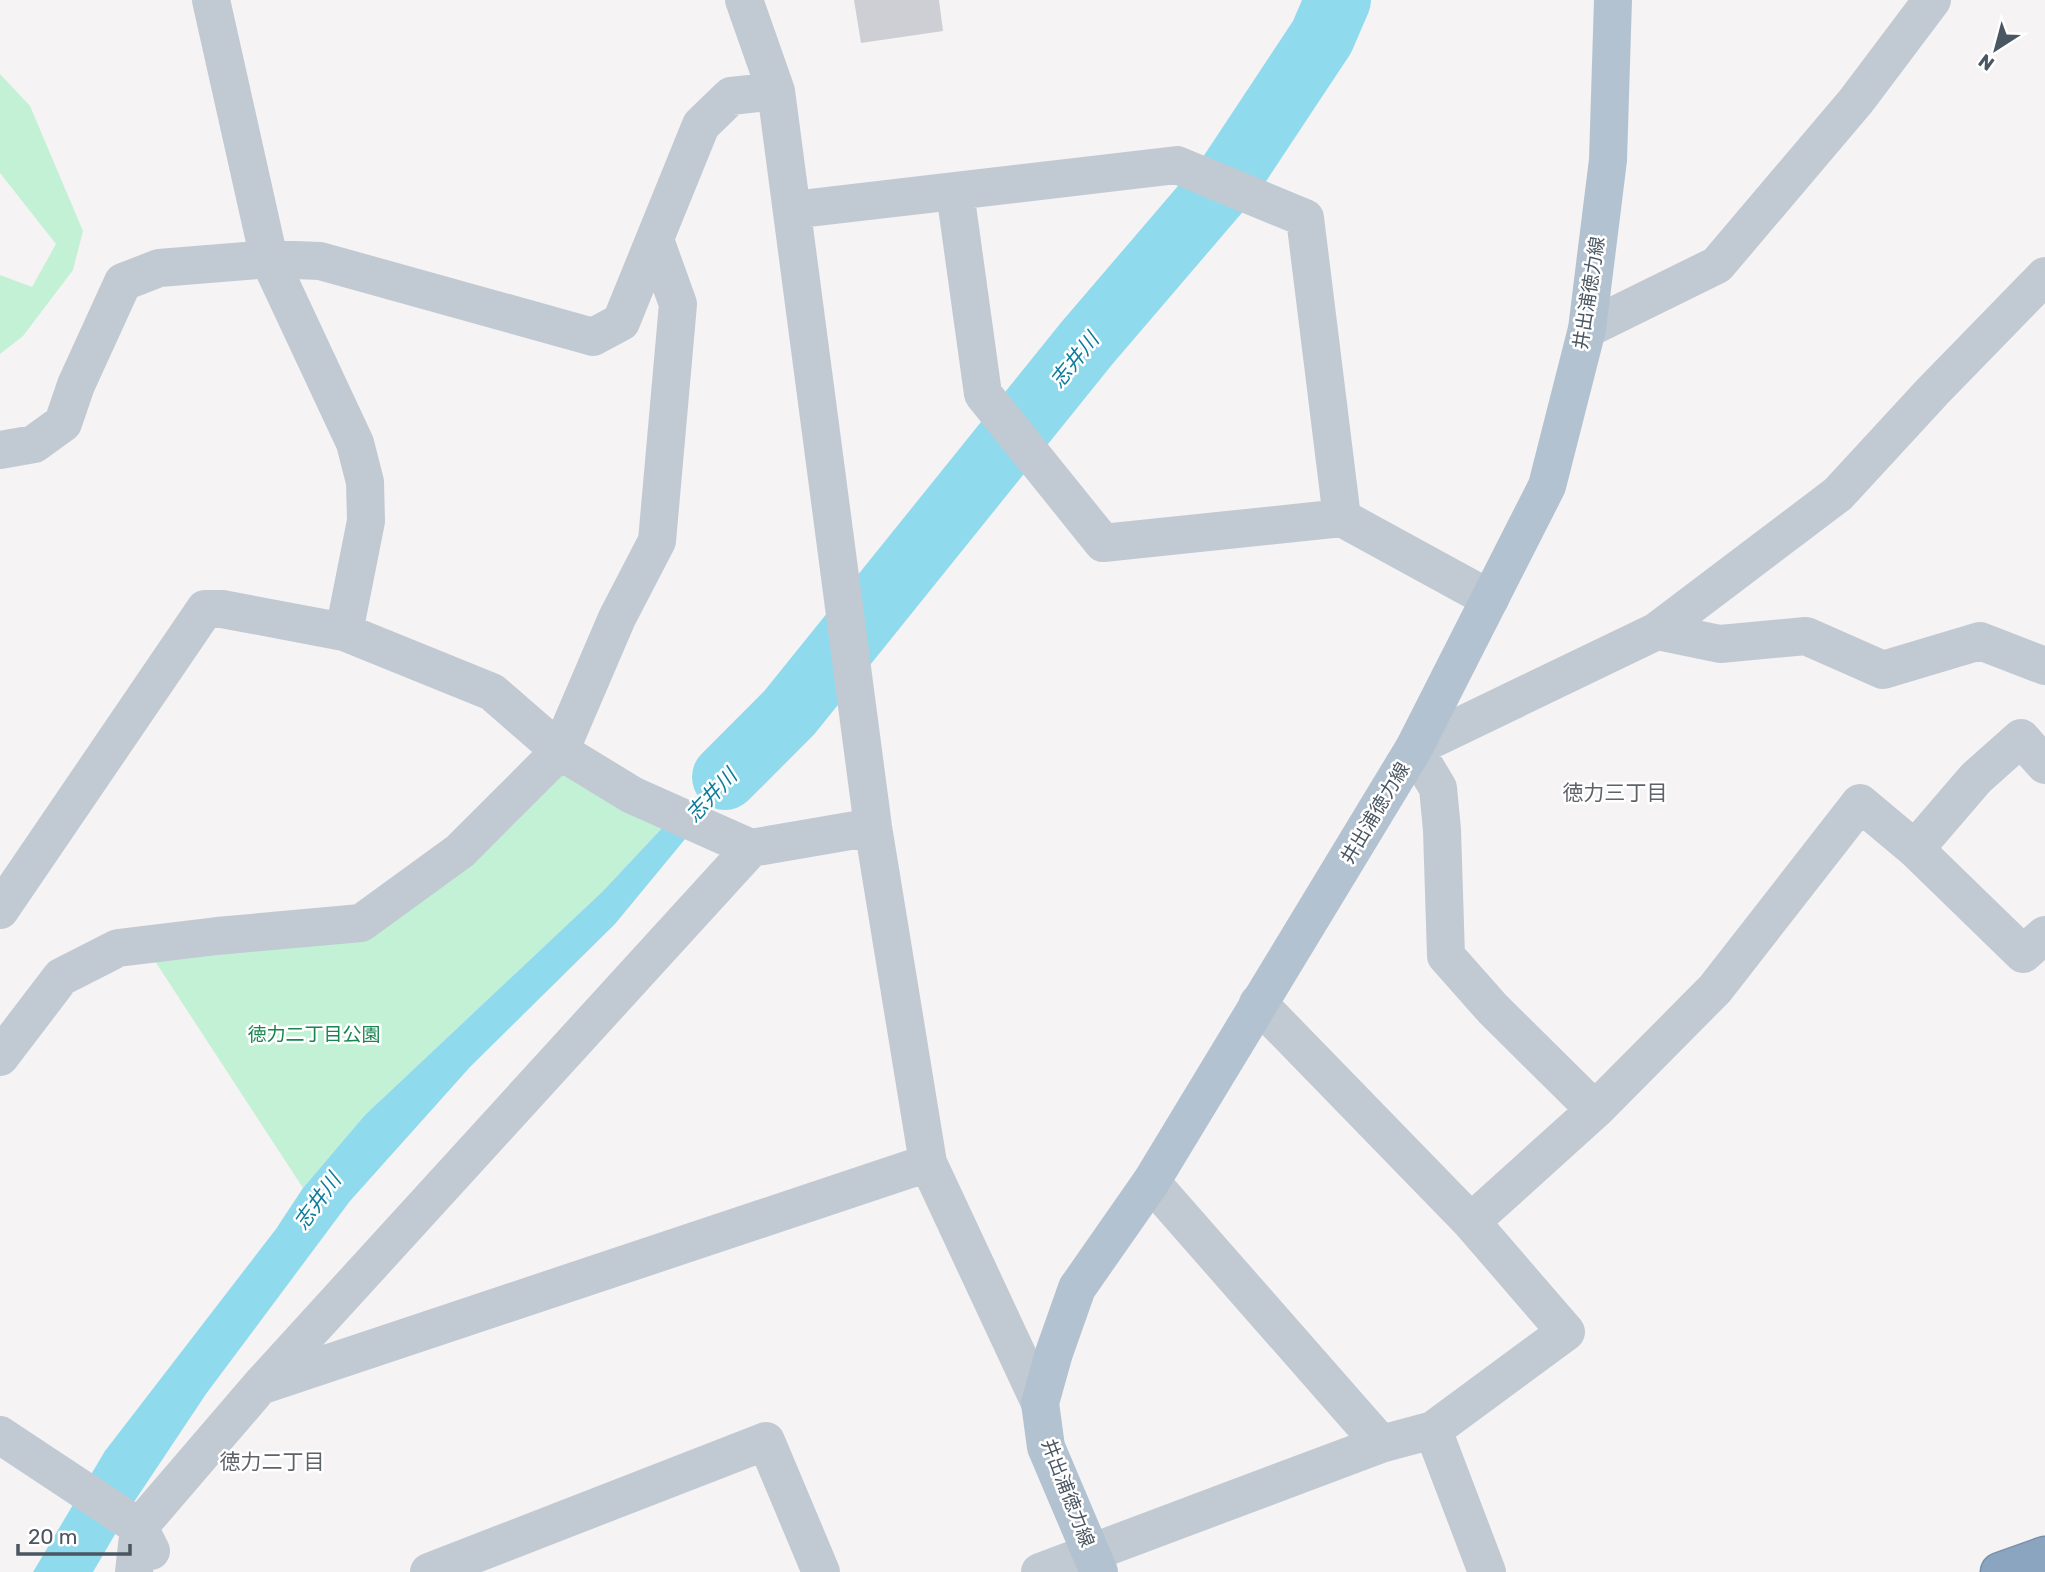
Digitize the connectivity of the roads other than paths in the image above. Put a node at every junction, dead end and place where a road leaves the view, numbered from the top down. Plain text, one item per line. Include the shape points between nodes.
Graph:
1 (211, 0) edge
2 (744, 0) edge
3 (1613, 0) edge
4 (1932, 0) edge
5 (776, 91) junction
6 (955, 192) junction
7 (792, 211) junction
8 (655, 240) junction
9 (269, 259) junction
10 (2045, 276) edge
11 (1587, 329) junction
12 (0, 450) edge
13 (1342, 518) junction
14 (1490, 599) junction
15 (1657, 631) junction
16 (344, 632) junction
17 (2045, 666) edge
18 (1414, 748) junction
19 (560, 751) junction
20 (2045, 765) edge
21 (873, 827) junction
22 (751, 848) junction
23 (1915, 849) junction
24 (0, 910) edge
25 (2045, 935) edge
26 (1258, 1003) junction
27 (0, 1057) edge
28 (1595, 1110) junction
29 (928, 1163) junction
30 (1152, 1182) junction
31 (1471, 1222) junction
32 (260, 1386) junction
33 (1040, 1404) junction
34 (1433, 1430) junction
35 (0, 1435) edge
36 (1381, 1444) junction
37 (139, 1527) junction
38 (2045, 1556) edge
39 (1095, 1562) edge
40 (134, 1572) edge
41 (161, 1572) edge
42 (429, 1572) edge
43 (821, 1572) edge
44 (1040, 1572) edge
45 (1488, 1572) edge
46 (2000, 1572) edge

1 - 9 street
2 - 5 street
3 - 11 main road, 井出浦徳力線 via 1608,160
4 - 11 street via 1856,101 1717,265
5 - 7 street
5 - 8 street via 731,96 701,125
6 - 7 street
6 - 13 street via 983,394 1103,543
6 - 13 street via 1177,165 1305,218
7 - 21 street
8 - 9 street via 621,322 593,337 320,261
8 - 19 street via 678,304 657,541 617,618
9 - 12 street via 159,268 123,282 75,385 63,423 34,444
9 - 16 street via 355,443 365,482 366,521
10 - 15 street via 1838,494
11 - 14 main road, 井出浦徳力線 via 1547,486
13 - 14 street
14 - 18 main road, 井出浦徳力線
15 - 17 street via 1720,644 1806,636 1883,670 1980,641
15 - 18 street
16 - 19 street via 492,692
16 - 24 street via 205,609
18 - 26 main road, 井出浦徳力線
18 - 28 street via 1438,788 1446,956
19 - 22 street via 632,795
19 - 27 street via 460,850 361,923 118,948 61,977
20 - 23 street via 2021,738 1976,778
21 - 22 street
21 - 29 street
22 - 32 street
23 - 25 street via 2023,954
23 - 28 street via 1860,803 1716,989
26 - 30 main road, 井出浦徳力線
26 - 31 street
28 - 31 street
29 - 32 street
29 - 33 street
30 - 33 main road, 井出浦徳力線 via 1077,1288
30 - 36 street
31 - 34 street via 1566,1332
32 - 37 street
33 - 39 main road, 井出浦徳力線 via 1046,1447
34 - 36 street
34 - 45 street
35 - 37 street
36 - 39 street
37 - 40 street
37 - 41 street
38 - 46 highway
39 - 44 street
42 - 43 street via 766,1441

